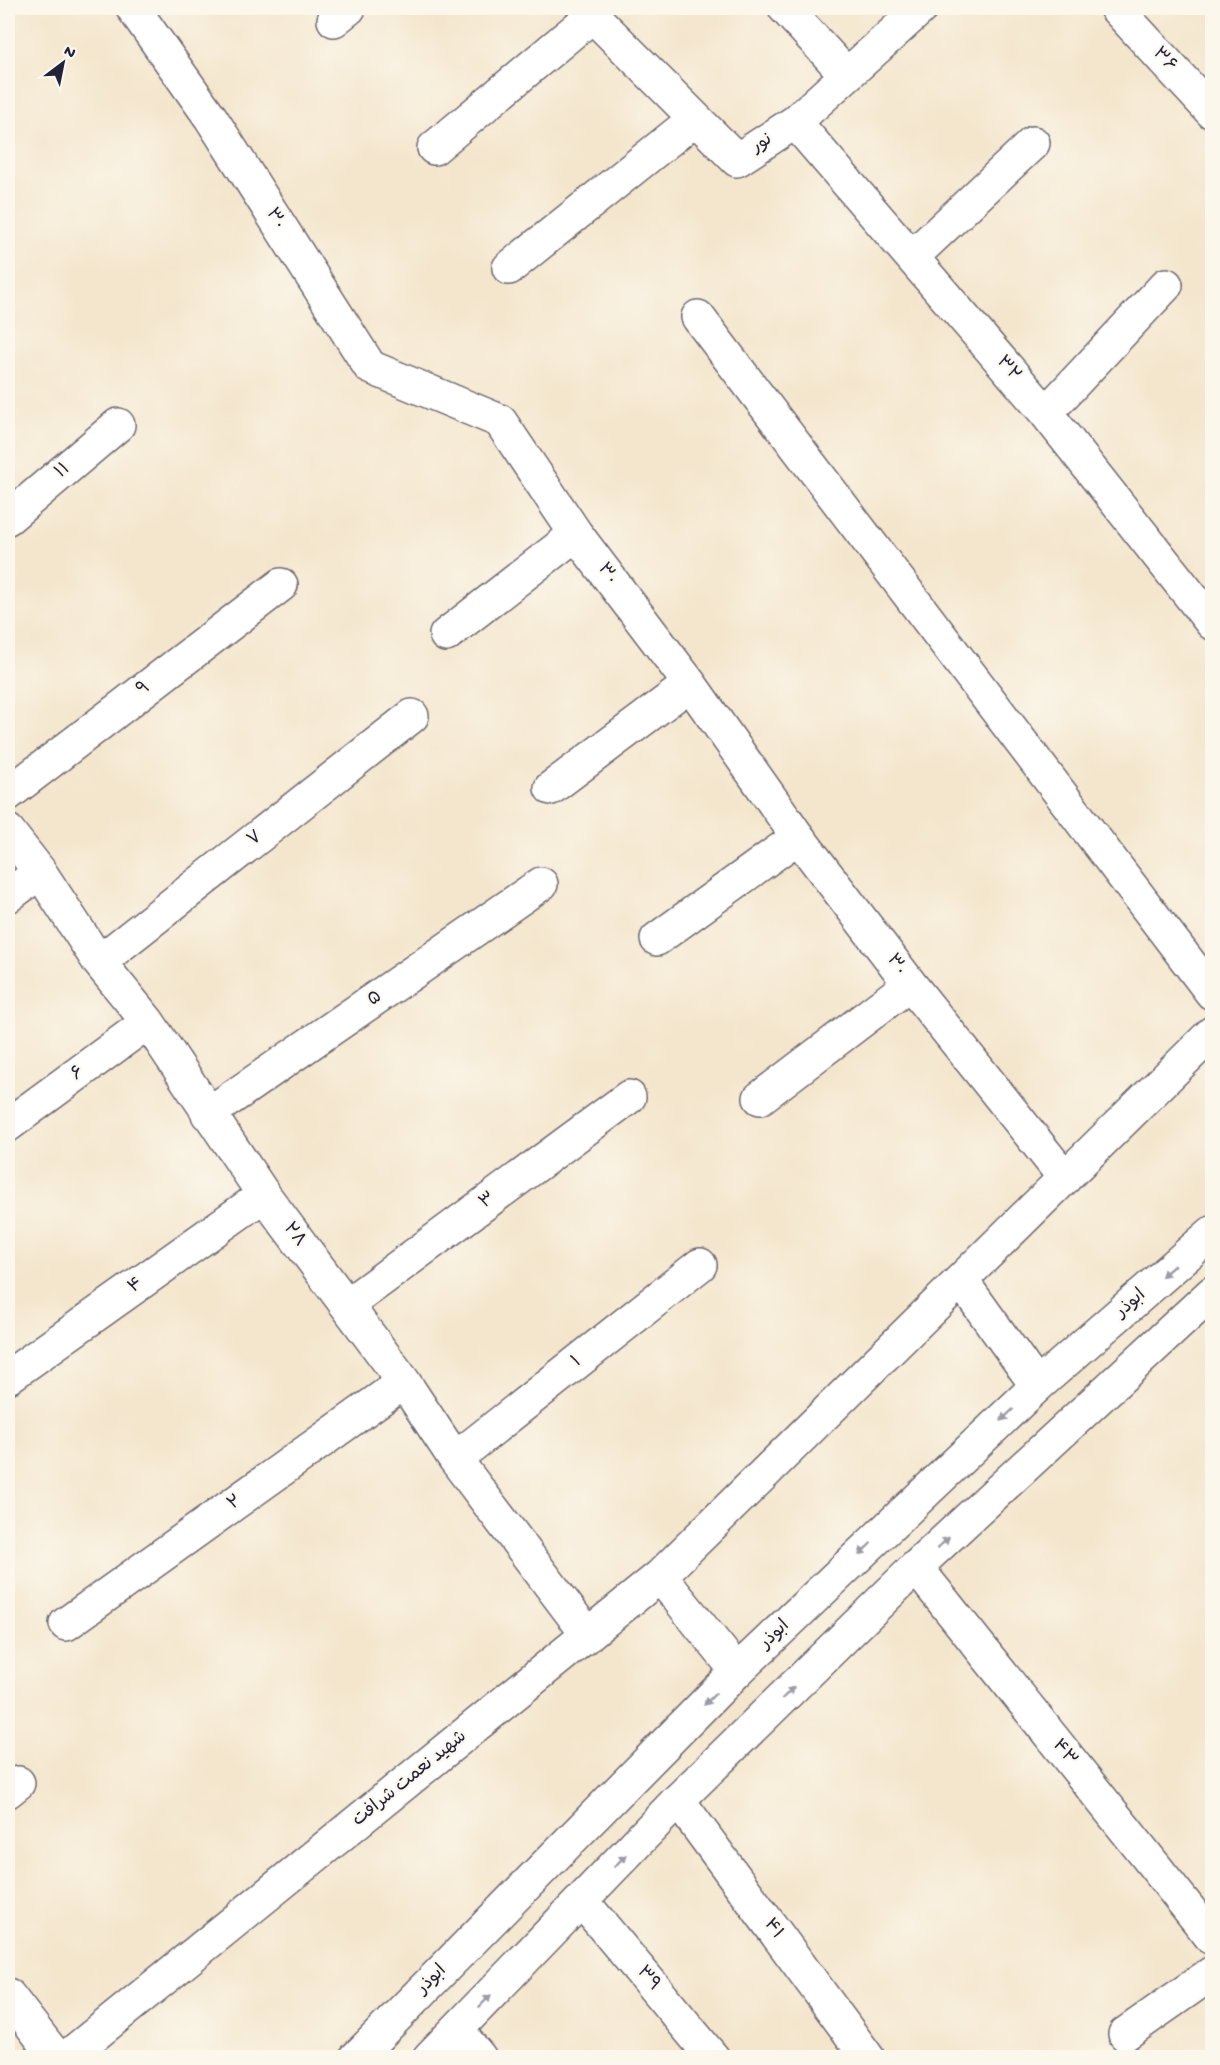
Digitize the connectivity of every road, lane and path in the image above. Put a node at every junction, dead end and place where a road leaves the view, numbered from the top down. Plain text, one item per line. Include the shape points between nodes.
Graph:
1 (133, 8) edge
2 (785, 8) edge
3 (921, 8) edge
4 (1116, 8) edge
5 (589, 12) edge
6 (846, 74) junction
7 (1212, 112) edge
8 (695, 119) junction
9 (795, 122) junction
10 (1033, 143) dead end
11 (434, 148) dead end
12 (912, 257) junction
13 (509, 267) dead end
14 (1166, 285) dead end
15 (698, 317) dead end
16 (1046, 414) junction
17 (118, 425) dead end
18 (8, 518) edge
19 (576, 534) junction
20 (282, 585) dead end
21 (1212, 623) edge
22 (446, 635) dead end
23 (690, 684) junction
24 (412, 716) dead end
25 (551, 788) dead end
26 (8, 794) edge
27 (8, 831) edge
28 (798, 837) junction
29 (40, 872) junction
30 (541, 884) dead end
31 (8, 896) edge
32 (657, 939) dead end
33 (99, 962) junction
34 (910, 984) junction
35 (1212, 993) edge
36 (148, 1022) junction
37 (1212, 1033) edge
38 (629, 1097) dead end
39 (760, 1098) dead end
40 (208, 1114) junction
41 (8, 1125) edge
42 (1065, 1178) junction
43 (264, 1195) junction
44 (1212, 1233) edge
45 (700, 1265) dead end
46 (961, 1280) junction
47 (1209, 1302) edge
48 (347, 1305) junction
49 (8, 1377) edge
50 (404, 1382) junction
51 (1037, 1386) junction
52 (455, 1459) junction
53 (916, 1568) junction
54 (660, 1576) junction
55 (66, 1624) dead end
56 (588, 1635) junction
57 (736, 1671) junction
58 (678, 1800) junction
59 (582, 1901) junction
60 (1212, 1938) edge
61 (1212, 1973) edge
62 (8, 1995) edge
63 (458, 2030) junction
64 (1125, 2034) dead end
65 (57, 2058) edge
66 (66, 2058) edge
67 (356, 2058) edge
68 (429, 2058) edge
69 (480, 2058) edge
70 (713, 2058) edge
71 (867, 2058) edge

1 - 19 street, ۳۰ via 211,118 370,367 500,421
2 - 6 street
3 - 6 street, نور
4 - 7 street, ۳۶
5 - 8 street, نور
5 - 11 street
6 - 9 street, نور
8 - 9 street, نور via 737,160
8 - 13 street
9 - 12 street, ۳۲
10 - 12 street
12 - 16 street, ۳۲
14 - 16 street
15 - 35 street
16 - 21 street, ۳۲
17 - 18 street, ۱۱
19 - 22 street
19 - 23 street, ۳۰
20 - 26 street, ۹
23 - 25 street
23 - 28 street, ۳۰
24 - 33 street, ۷
27 - 29 street, ۲۸
28 - 32 street
28 - 34 street, ۳۰
29 - 31 street
29 - 33 street, ۲۸
30 - 40 street, ۵
33 - 36 street, ۲۸
34 - 39 street
34 - 42 street, ۳۰
36 - 40 street, ۲۸
36 - 41 street, ۶
37 - 42 street, شهید نعمت شرافت
38 - 48 street, ۳
40 - 43 street, ۲۸
42 - 46 street, شهید نعمت شرافت
43 - 48 street, ۲۸
43 - 49 street, ۴
44 -> 51 street, ابوذر
45 - 52 street, ۱
46 - 51 street
46 - 54 street, شهید نعمت شرافت
53 -> 47 street
48 - 50 street, ۲۸
50 - 52 street, ۲۸
50 - 55 street, ۲
51 -> 57 street, ابوذر
52 - 56 street, ۲۸
58 -> 53 street
53 - 60 street, ۴۳
54 - 56 street, شهید نعمت شرافت
54 - 57 street
56 - 66 street, شهید نعمت شرافت
57 -> 67 street, ابوذر
59 -> 58 street
58 - 71 street, ۴۱
63 -> 59 street
59 - 70 street, ۳۹
61 - 64 street
62 - 65 street
63 - 68 street
63 - 69 street

